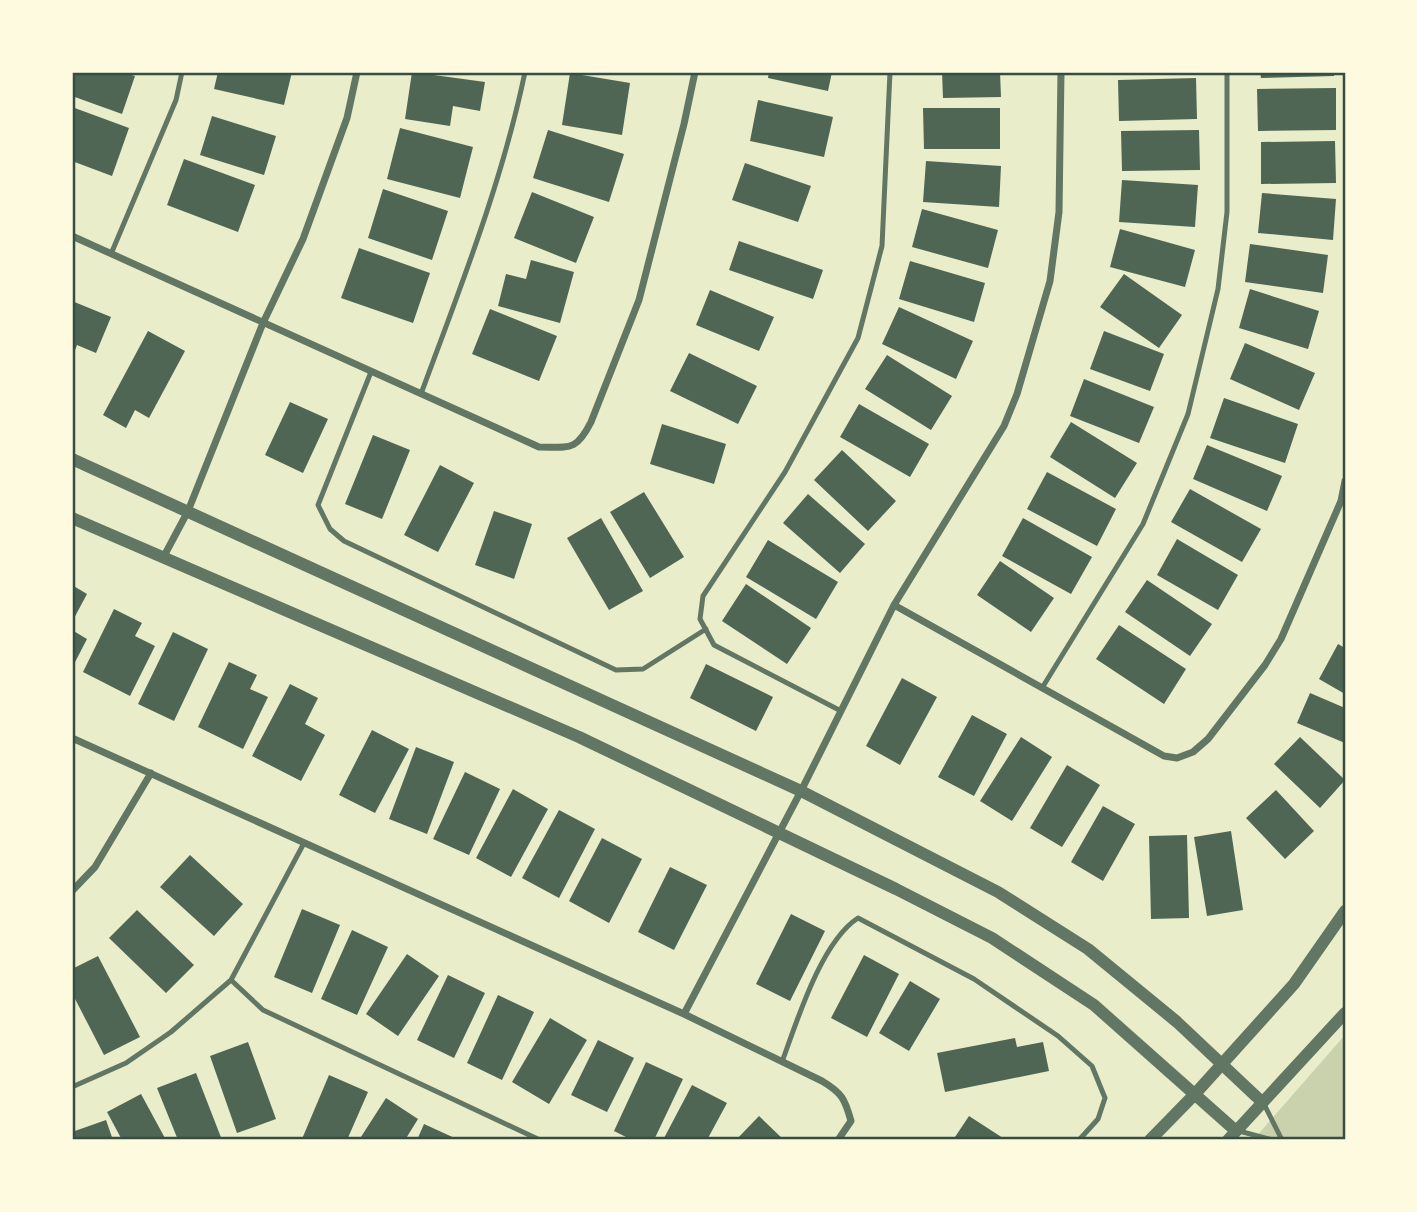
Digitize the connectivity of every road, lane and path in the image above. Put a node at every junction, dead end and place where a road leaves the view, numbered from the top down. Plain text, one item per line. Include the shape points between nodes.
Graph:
1 (182, 72) edge
2 (357, 72) edge
3 (525, 72) edge
4 (695, 72) edge
5 (890, 72) edge
6 (1061, 72) edge
7 (1227, 72) edge
8 (72, 236) edge
9 (111, 254) junction
10 (263, 323) junction
11 (371, 372) junction
12 (421, 394) junction
13 (72, 459) edge
14 (1345, 481) edge
15 (188, 511) junction
16 (72, 518) edge
17 (163, 559) junction
18 (894, 605) junction
19 (706, 629) junction
20 (1042, 688) junction
21 (841, 711) junction
22 (72, 738) edge
23 (151, 773) junction
24 (801, 791) junction
25 (779, 833) junction
26 (304, 843) junction
27 (72, 891) edge
28 (1345, 911) edge
29 (231, 981) junction
30 (1345, 1013) edge
31 (684, 1014) junction
32 (782, 1062) junction
33 (1222, 1064) junction
34 (72, 1087) edge
35 (1195, 1094) junction
36 (1262, 1102) junction
37 (1232, 1135) edge
38 (540, 1140) edge
39 (838, 1140) edge
40 (1079, 1140) edge
41 (1150, 1140) edge
42 (1273, 1140) edge
43 (1282, 1140) edge

1 - 9 lane via 176,100
2 - 10 street via 347,118 303,239
3 - 12 lane via 473,255
4 - 12 street via 639,300 582,440 570,447 539,447
5 - 19 lane via 882,246 858,338 785,472 703,596 700,619
6 - 18 street via 1059,212 1052,268 1017,394 1004,426
7 - 20 lane via 1227,212 1218,289 1188,414 1143,524
8 - 9 street
9 - 10 street
10 - 11 street
10 - 15 street
11 - 12 street
11 - 19 lane via 318,505 330,529 344,541 616,670 643,669
13 - 15 street
14 - 20 street via 1281,639 1208,739 1193,752 1177,758 1164,756
15 - 17 street
15 - 24 street
16 - 17 street
17 - 25 street via 579,737
18 - 20 street
18 - 21 street
19 - 21 lane via 714,645
21 - 24 street
22 - 23 street
23 - 26 street
23 - 27 street via 95,867
24 - 25 street
24 - 33 street via 998,892 1088,949
25 - 31 street
25 - 35 street via 992,938 1094,1005
26 - 29 lane
26 - 31 street
28 - 33 street via 1294,984
29 - 34 lane via 126,1063
29 - 38 lane via 263,1010
30 - 36 street
31 - 32 street
32 - 39 street via 837,1090 846,1102 851,1121
32 - 40 lane via 810,985 846,925 858,918 974,979 1058,1036 1092,1066 1105,1098 1098,1119
33 - 35 street
33 - 36 street
35 - 37 street
35 - 41 street
36 - 37 street
36 - 43 lane
37 - 42 lane

